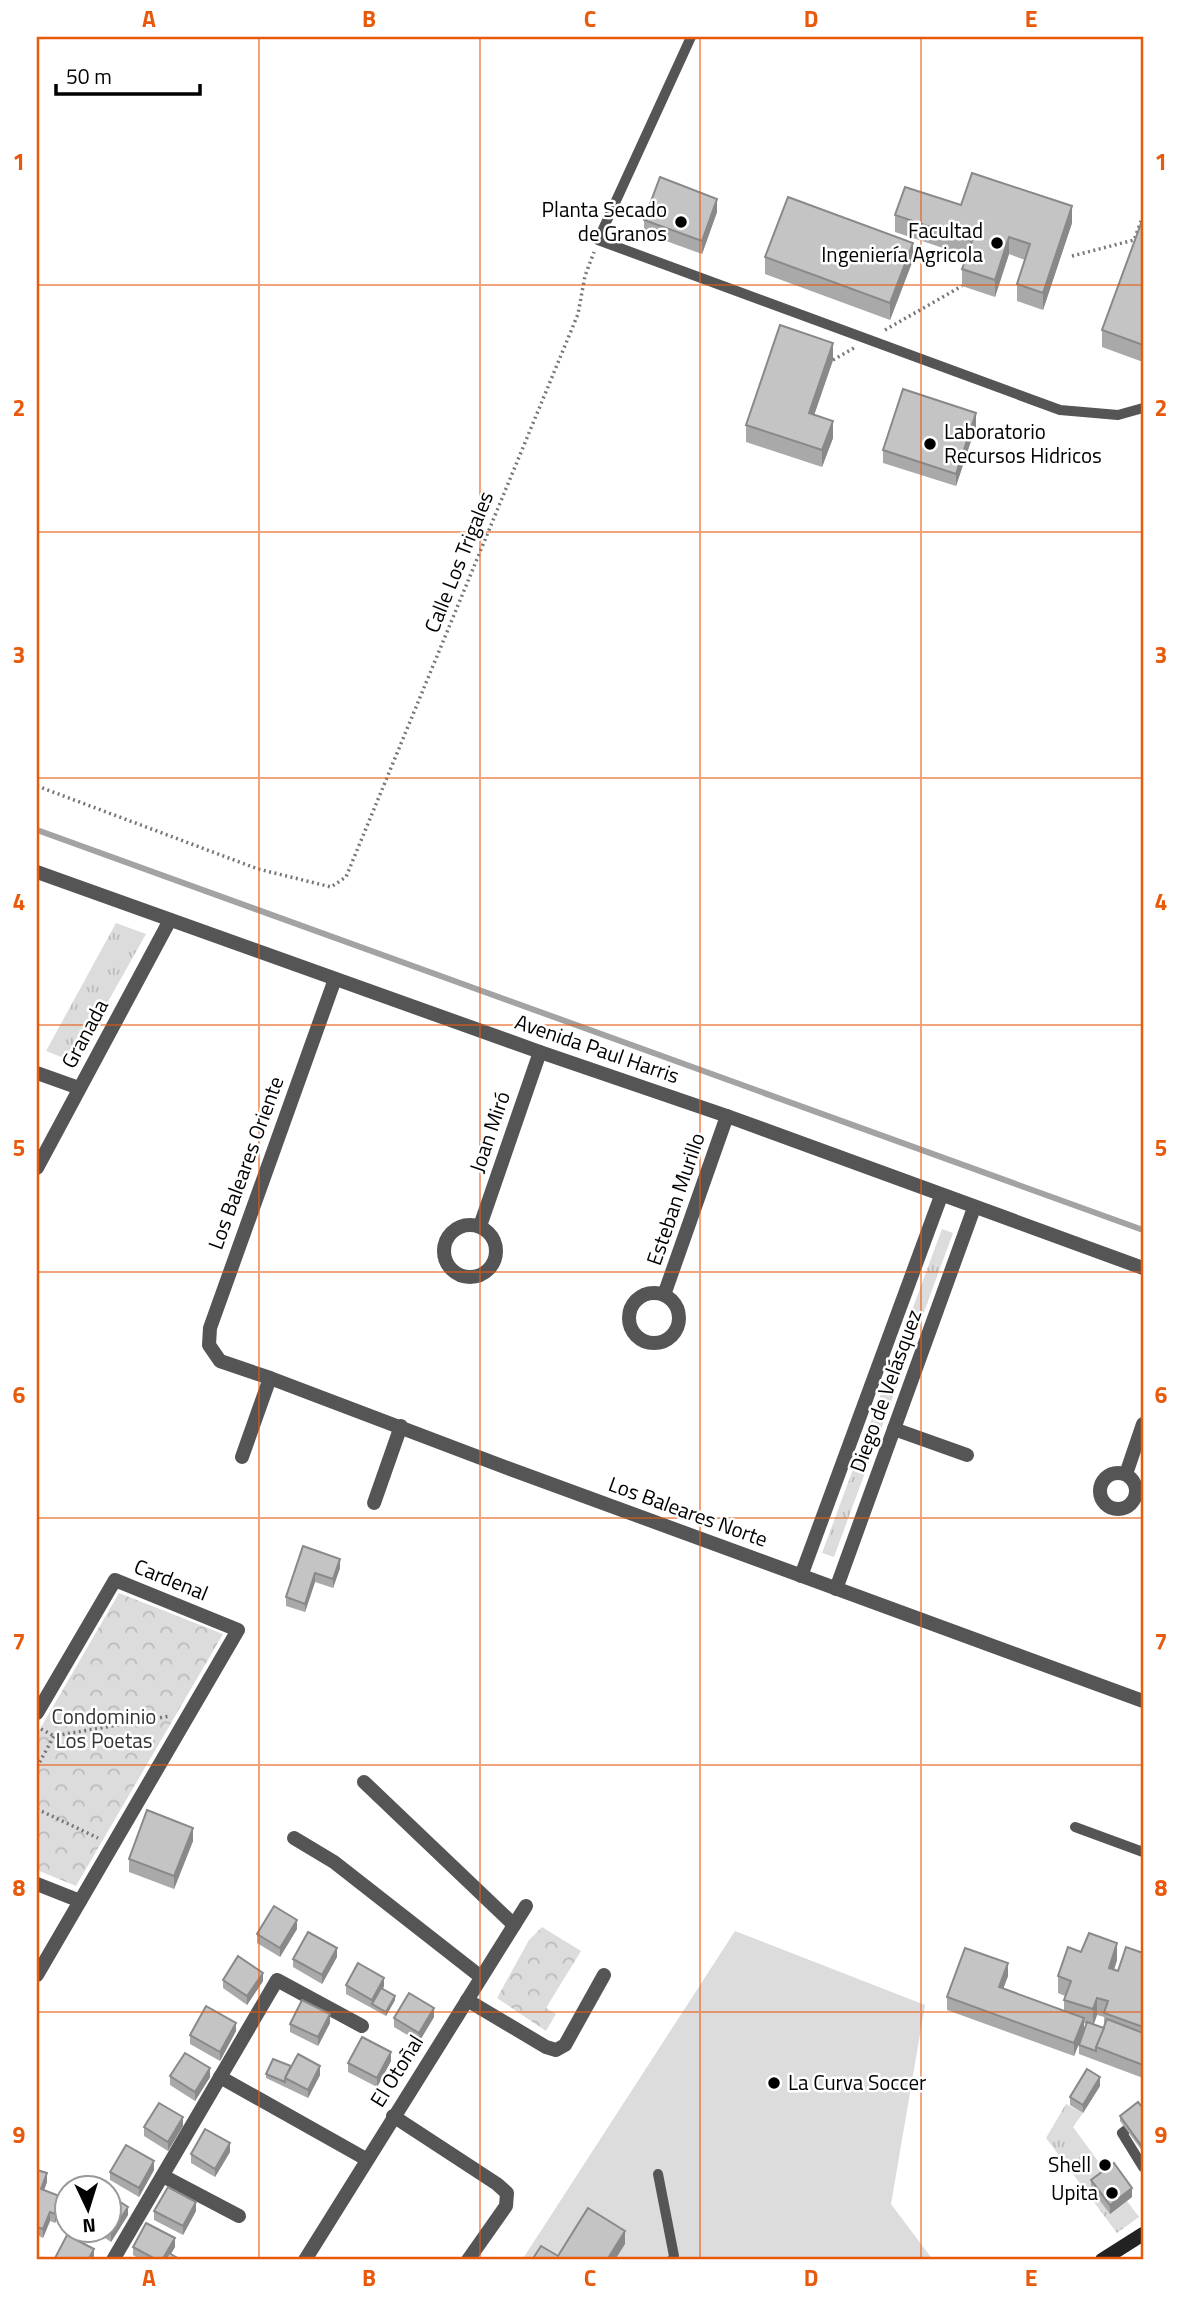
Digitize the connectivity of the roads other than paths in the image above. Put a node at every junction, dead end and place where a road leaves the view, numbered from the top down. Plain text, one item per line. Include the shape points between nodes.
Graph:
1 (691, 37) edge
2 (1143, 408) edge
3 (37, 872) edge
4 (170, 920) junction
5 (335, 979) junction
6 (540, 1052) junction
7 (37, 1073) edge
8 (79, 1088) junction
9 (727, 1116) junction
10 (37, 1168) edge
11 (941, 1196) junction
12 (974, 1208) junction
13 (480, 1226) dead end
14 (1143, 1268) edge
15 (664, 1295) dead end
16 (220, 1362) joint
17 (270, 1378) junction
18 (1143, 1424) edge
19 (401, 1426) junction
20 (894, 1429) junction
21 (967, 1455) dead end
22 (242, 1457) dead end
23 (1126, 1474) dead end
24 (374, 1503) dead end
25 (801, 1576) junction
26 (836, 1589) junction
27 (1143, 1701) edge
28 (37, 1713) edge
29 (364, 1782) dead end
30 (1075, 1827) dead end
31 (294, 1838) dead end
32 (1143, 1852) edge
33 (37, 1884) edge
34 (80, 1901) junction
35 (526, 1906) dead end
36 (514, 1924) junction
37 (37, 1975) edge
38 (604, 1975) dead end
39 (481, 1977) junction
40 (467, 2000) junction
41 (362, 2026) dead end
42 (220, 2077) junction
43 (393, 2116) junction
44 (1126, 2130) edge
45 (366, 2159) junction
46 (1143, 2167) edge
47 (658, 2174) dead end
48 (163, 2176) junction
49 (239, 2216) dead end
50 (1143, 2234) edge
51 (113, 2260) edge
52 (305, 2260) edge
53 (468, 2260) edge
54 (672, 2260) edge
55 (1102, 2260) edge

1 - 2 lane via 598,240 1060,410 1118,415
3 - 4 street, Avenida Paul Harris
4 - 5 street, Avenida Paul Harris
4 - 8 street, Granada
5 - 6 street, Avenida Paul Harris
5 - 16 street, Los Baleares Oriente via 210,1328 209,1345
6 - 9 street, Avenida Paul Harris
6 - 13 street, Joan Miró
7 - 8 street
8 - 10 street, Granada
9 - 11 street, Avenida Paul Harris
9 - 15 street, Esteban Murillo
11 - 12 street, Avenida Paul Harris
11 - 25 street, Diego de Velásquez
12 - 14 street, Avenida Paul Harris
12 - 20 street, Diego de Velásquez
16 - 17 street, Los Baleares Norte
17 - 19 street, Los Baleares Norte
17 - 22 street
18 - 23 street
19 - 24 street
19 - 25 street, Los Baleares Norte
20 - 21 street
20 - 26 street, Diego de Velásquez
25 - 26 street, Los Baleares Norte
26 - 27 street, Los Baleares Norte
28 - 34 street, Cardenal via 115,1580 238,1630
29 - 36 street
30 - 32 lane
31 - 39 street via 334,1863
33 - 34 street
34 - 37 street
35 - 36 street, El Otoñal
36 - 39 street, El Otoñal
38 - 40 street via 565,2045 556,2050
39 - 40 street, El Otoñal
40 - 43 street, El Otoñal
41 - 42 street via 277,1980
42 - 45 street
42 - 48 street
43 - 45 street, El Otoñal
43 - 53 street via 507,2193 506,2206
44 - 46 lane via 1122,2133
45 - 52 street, El Otoñal
47 - 54 lane
48 - 49 street
48 - 51 street
50 - 55 main road

